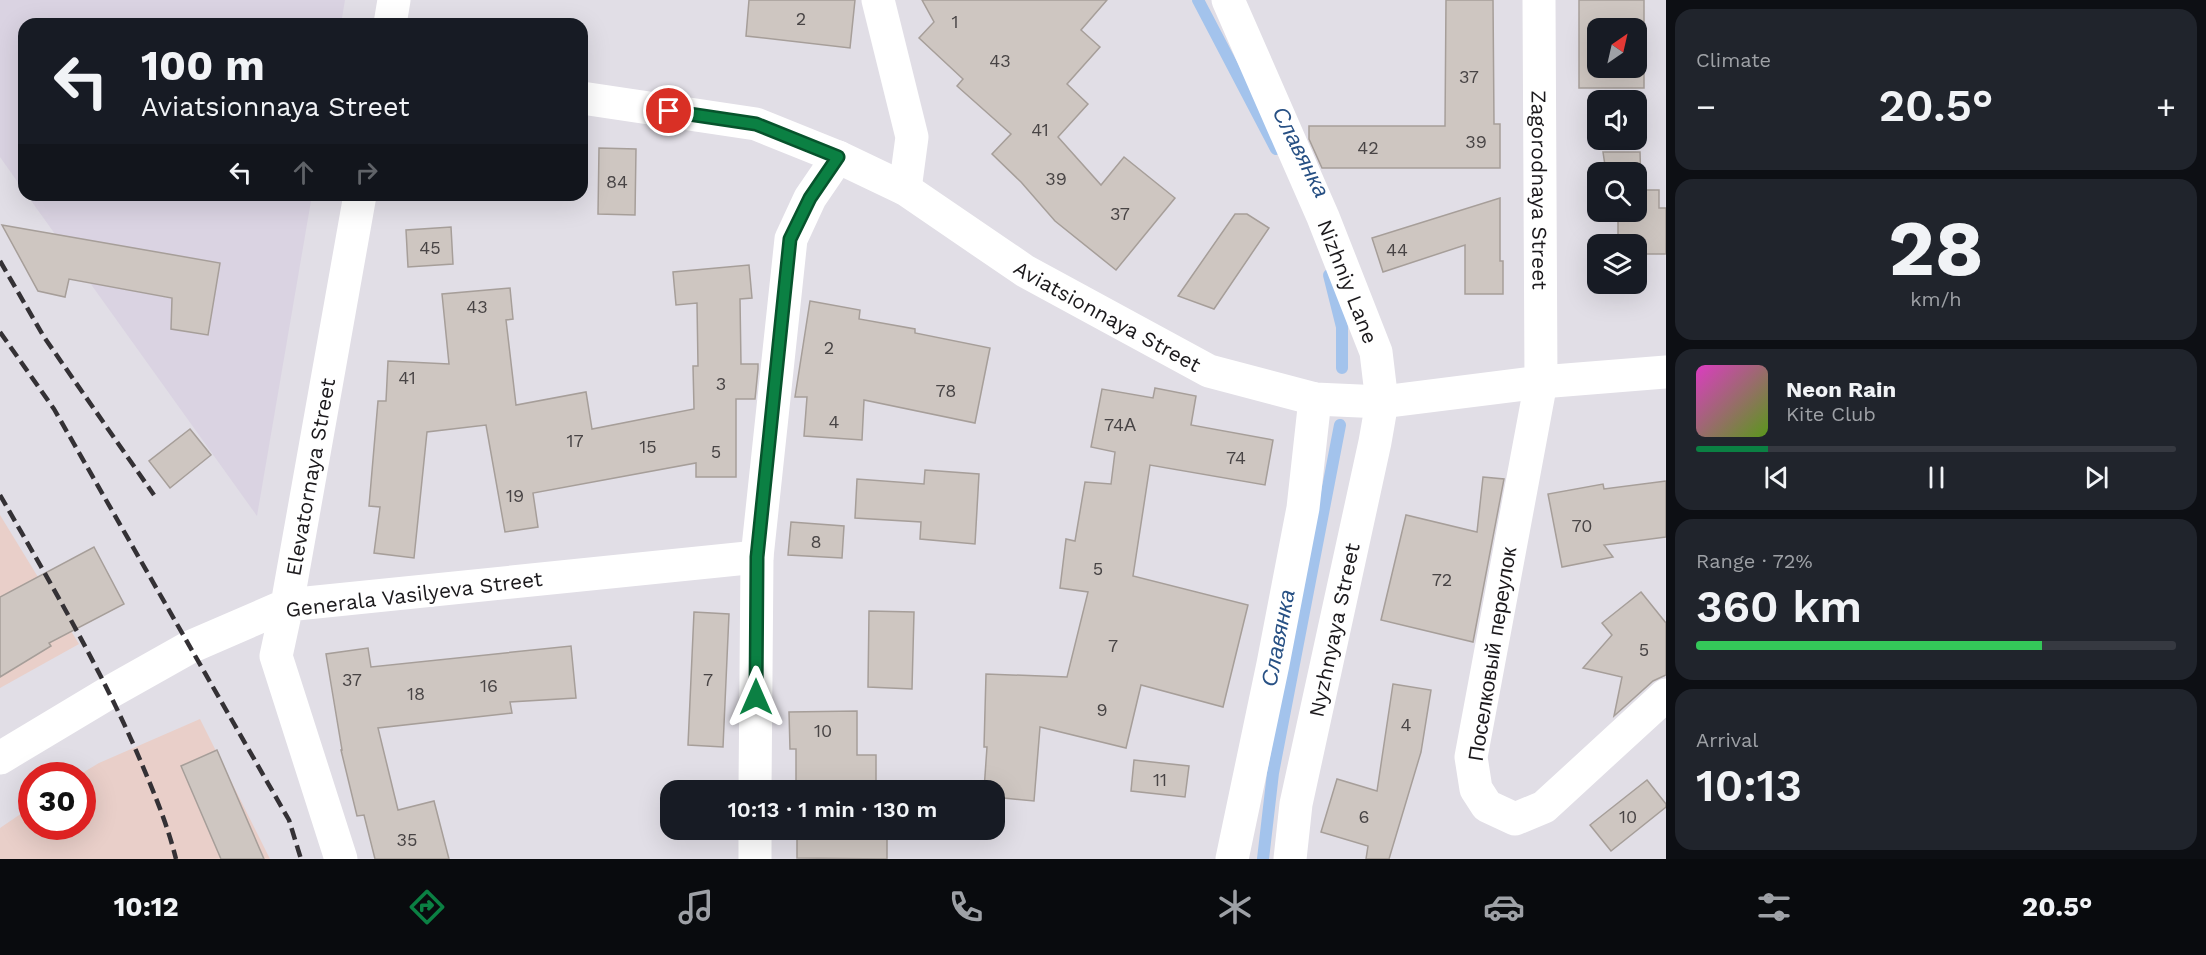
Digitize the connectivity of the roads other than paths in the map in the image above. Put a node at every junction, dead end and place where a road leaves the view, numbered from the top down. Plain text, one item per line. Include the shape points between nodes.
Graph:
1 (394, 0) edge
2 (878, 0) edge
3 (1228, 0) edge
4 (1539, 0) edge
5 (391, 18) edge
6 (588, 99) edge
7 (838, 157) junction
8 (905, 189) junction
9 (359, 201) edge
10 (1666, 372) edge
11 (1540, 382) junction
12 (1316, 399) junction
13 (1382, 402) junction
14 (757, 557) junction
15 (287, 605) junction
16 (1666, 695) edge
17 (0, 758) edge
18 (755, 780) edge
19 (755, 840) edge
20 (340, 859) edge
21 (755, 859) edge
22 (1232, 859) edge
23 (1290, 859) edge

1 - 5 street
2 - 8 street via 912,137
3 - 13 street, Nizhniy Lane via 1323,217 1376,352
4 - 11 street, Zagorodnaya Street
6 - 7 street, Aviatsionnaya Street via 756,124
7 - 8 street, Aviatsionnaya Street
7 - 14 street via 810,198 790,239
8 - 12 street, Aviatsionnaya Street via 1025,271 1209,371
9 - 15 street, Elevatornaya Street
10 - 11 street, Aviatsionnaya Street
11 - 13 street, Aviatsionnaya Street
11 - 16 street, Поселковый переулок via 1471,757 1476,789 1487,806 1515,819 1544,807
12 - 13 street, Aviatsionnaya Street
12 - 22 street via 1303,508
13 - 23 street, Nyzhnyaya Street via 1296,804
14 - 15 street, Generala Vasilyeva Street
14 - 18 street
15 - 17 street, Generala Vasilyeva Street via 190,647
15 - 20 street, Elevatornaya Street via 276,656
19 - 21 street

